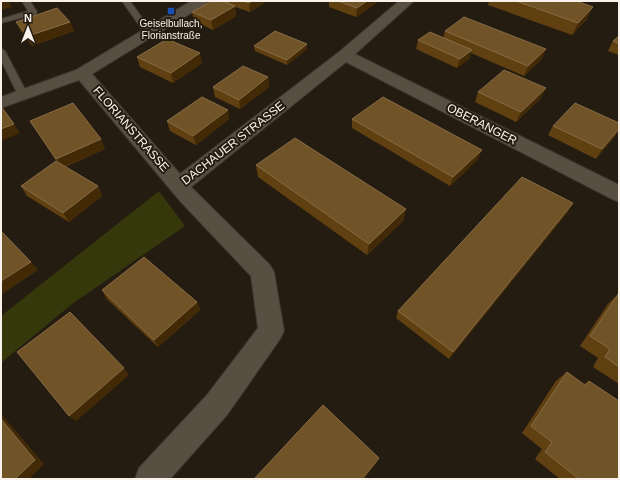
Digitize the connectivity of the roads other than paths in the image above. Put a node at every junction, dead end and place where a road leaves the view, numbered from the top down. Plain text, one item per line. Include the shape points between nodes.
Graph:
1 (26, 1) edge
2 (126, 1) edge
3 (407, 1) edge
4 (197, 2) edge
5 (1, 22) edge
6 (149, 33) junction
7 (1, 51) edge
8 (345, 54) junction
9 (82, 73) junction
10 (23, 95) junction
11 (1, 103) edge
12 (179, 185) junction
13 (619, 194) edge
14 (150, 479) edge

1 - 5 lane via 33,12
2 - 6 lane
3 - 8 street, DACHAUER STRASSE
4 - 6 street
6 - 9 street
7 - 10 lane
8 - 12 street, DACHAUER STRASSE
8 - 13 street, OBERANGER
9 - 10 street
9 - 12 street, FLORIANSTRASSE
10 - 11 street
12 - 14 street, DACHAUER STRASSE via 262,272 271,331 217,405

